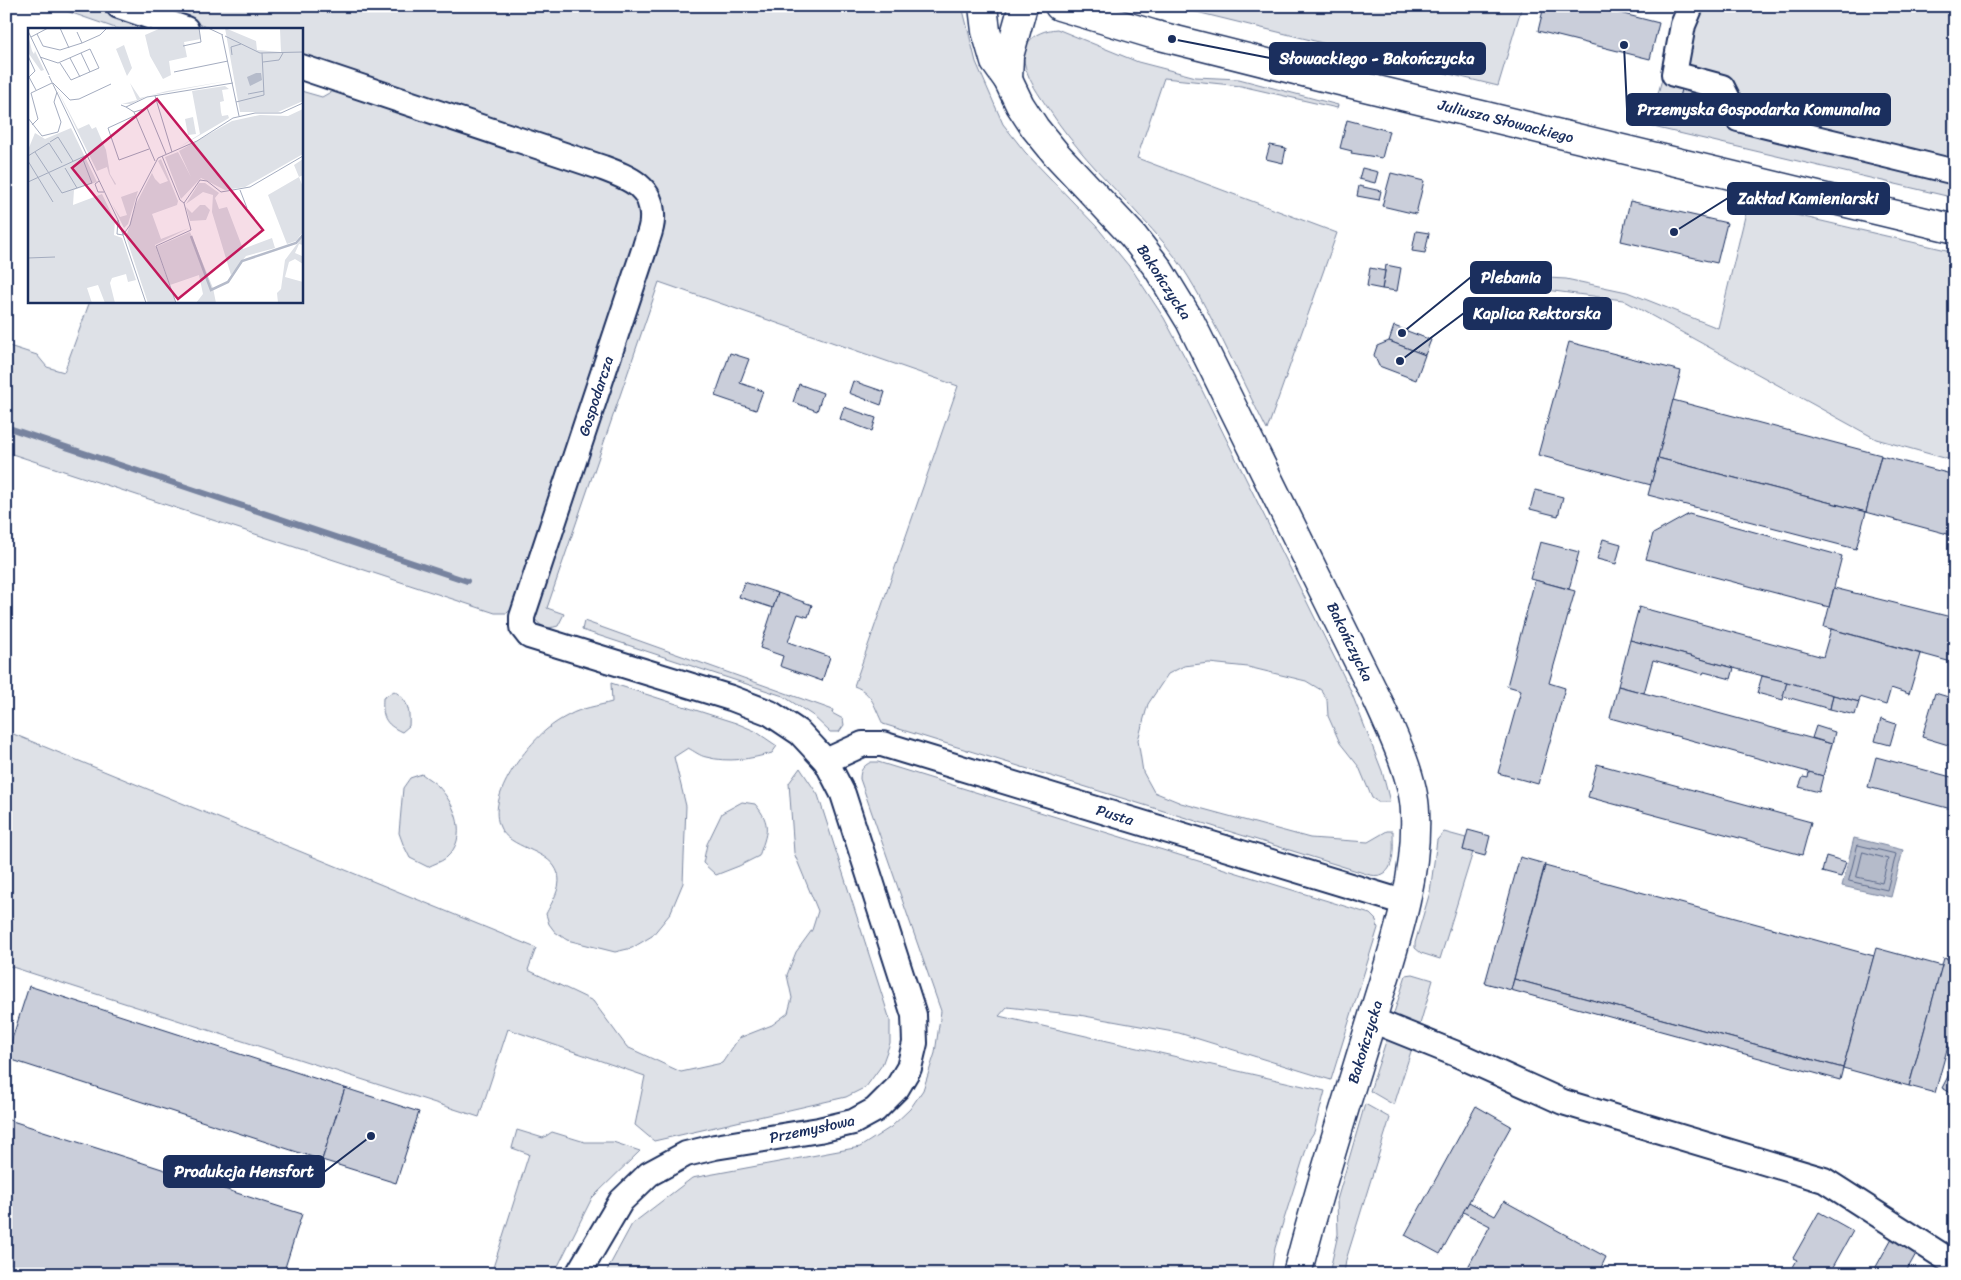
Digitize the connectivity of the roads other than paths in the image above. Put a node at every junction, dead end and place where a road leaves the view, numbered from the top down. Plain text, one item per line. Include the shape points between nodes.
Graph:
1 (119, 6) edge
2 (983, 6) edge
3 (1023, 6) edge
4 (1059, 6) edge
5 (1691, 6) edge
6 (183, 28) edge
7 (302, 67) edge
8 (1008, 80) junction
9 (1955, 172) edge
10 (1955, 229) edge
11 (826, 761) junction
12 (1406, 904) junction
13 (1372, 1020) junction
14 (1955, 1264) edge
15 (578, 1274) edge
16 (1297, 1274) edge

1 - 6 street
2 - 8 street, Bakończycka via 994,62
3 - 8 street, Bakończycka via 1008,56
4 - 10 street, Juliusza Słowackiego via 1254,60
5 - 9 street via 1683,25 1674,74 1722,87 1738,119
7 - 11 street, Gospodarcza via 604,168 631,178 643,188 650,203 652,221 645,247 522,617 522,627 529,636 770,713 800,733
8 - 12 street, Bakończycka via 1035,128 1133,236 1175,295 1362,668 1401,753 1416,810
11 - 12 street, Pusta via 863,744 889,746
11 - 15 street, Przemysłowa via 843,794 914,1015 915,1043 909,1068 897,1088 875,1110 853,1122 686,1154 649,1174 621,1201
12 - 13 street, Bakończycka
13 - 14 street via 1563,1102 1824,1180
13 - 16 street, Bakończycka

